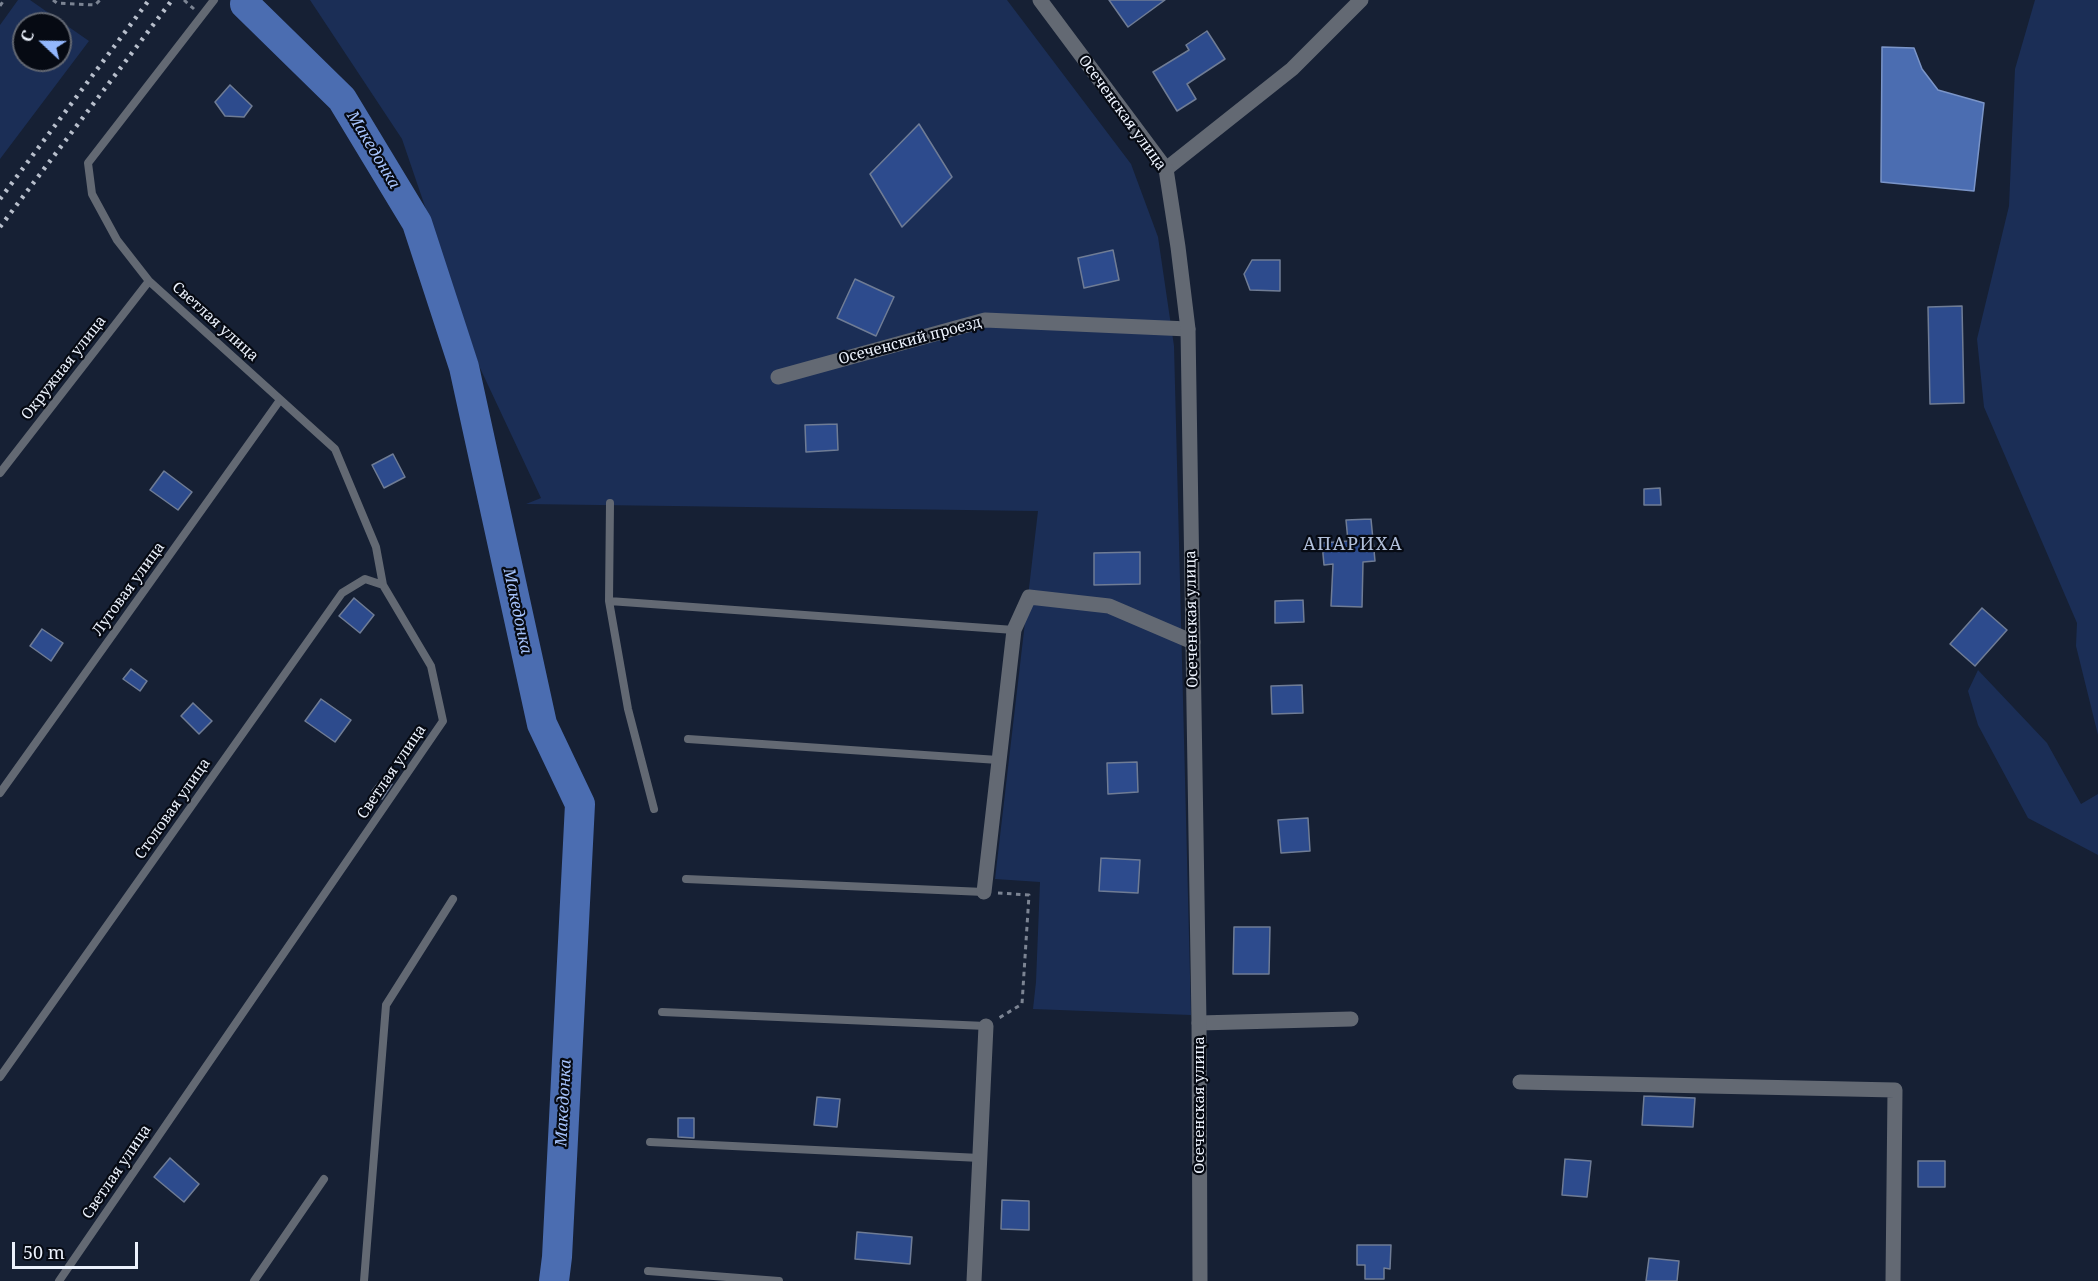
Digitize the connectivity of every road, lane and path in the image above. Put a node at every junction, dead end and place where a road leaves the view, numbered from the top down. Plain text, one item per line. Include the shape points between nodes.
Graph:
1 (4, 0) edge
2 (53, 0) edge
3 (100, 0) edge
4 (214, 0) edge
5 (1040, 0) edge
6 (1361, 0) edge
7 (0, 6) edge
8 (1166, 169) junction
9 (149, 281) junction
10 (1188, 329) junction
11 (778, 377) dead end
12 (280, 400) junction
13 (0, 473) edge
14 (610, 503) dead end
15 (383, 585) junction
16 (609, 601) junction
17 (1014, 630) junction
18 (1193, 642) junction
19 (688, 739) dead end
20 (998, 760) junction
21 (0, 793) edge
22 (654, 809) dead end
23 (686, 879) dead end
24 (984, 891) junction
25 (453, 899) dead end
26 (662, 1012) dead end
27 (1351, 1019) dead end
28 (1199, 1023) junction
29 (986, 1026) junction
30 (0, 1077) edge
31 (1520, 1082) dead end
32 (650, 1142) dead end
33 (980, 1158) junction
34 (324, 1179) dead end
35 (648, 1271) dead end
36 (59, 1281) edge
37 (254, 1281) edge
38 (364, 1281) edge
39 (779, 1281) edge
40 (974, 1281) edge
41 (1200, 1281) edge
42 (1893, 1281) edge

1 - 7 path
2 - 3 path via 95,4
4 - 9 lane, Светлая улица via 88,163 92,194 117,240
5 - 8 street, Осеченская улица
6 - 8 street via 1292,69
8 - 10 street, Осеченская улица
9 - 12 lane, Светлая улица
9 - 13 lane, Окружная улица
10 - 11 street, Осеченский проезд via 985,320
10 - 18 street, Осеченская улица
12 - 15 lane, Светлая улица via 335,449 376,547
12 - 21 lane, Луговая улица
14 - 16 lane
15 - 30 lane, Столовая улица via 364,579 342,593
15 - 36 lane, Светлая улица via 431,666 443,721
16 - 17 lane
16 - 22 lane via 628,709
17 - 18 street via 1029,597 1109,606
17 - 20 street
18 - 28 street, Осеченская улица
19 - 20 lane
20 - 24 street
23 - 24 lane
24 - 29 path via 1029,895 1022,1004
25 - 38 lane via 386,1005
26 - 29 lane
27 - 28 street
28 - 41 street, Осеченская улица
29 - 33 street
31 - 42 street via 1896,1089
32 - 33 lane
33 - 40 street
34 - 37 lane
35 - 39 lane

